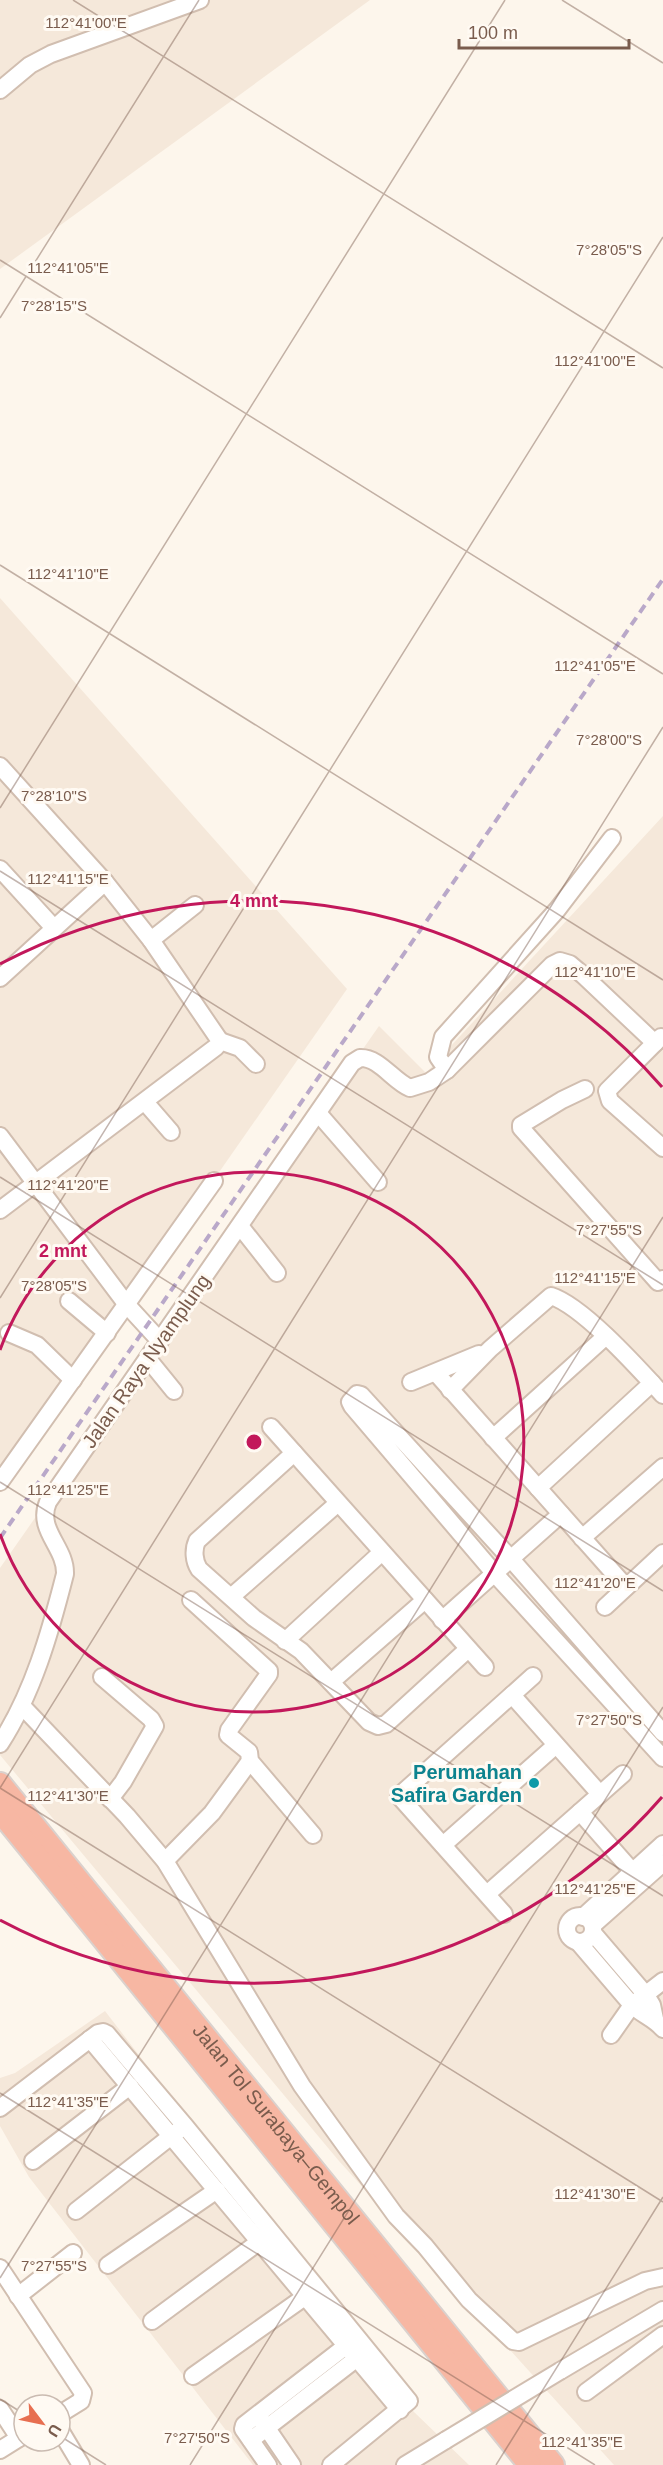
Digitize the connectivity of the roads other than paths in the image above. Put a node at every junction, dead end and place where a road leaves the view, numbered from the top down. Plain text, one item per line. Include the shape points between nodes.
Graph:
1 (200, 0) edge
2 (0, 90) edge
3 (0, 766) edge
4 (612, 837) dead end
5 (0, 869) edge
6 (105, 882) junction
7 (195, 905) dead end
8 (54, 928) junction
9 (151, 940) junction
10 (0, 978) edge
11 (659, 1039) edge
12 (220, 1041) junction
13 (256, 1064) dead end
14 (447, 1070) junction
15 (585, 1089) dead end
16 (145, 1101) junction
17 (318, 1113) junction
18 (171, 1132) dead end
19 (0, 1137) edge
20 (663, 1148) edge
21 (214, 1180) dead end
22 (378, 1182) dead end
23 (36, 1184) junction
24 (0, 1210) edge
25 (240, 1226) junction
26 (277, 1273) dead end
27 (661, 1283) edge
28 (69, 1301) dead end
29 (127, 1305) junction
30 (9, 1333) dead end
31 (107, 1333) junction
32 (606, 1336) junction
33 (160, 1341) junction
34 (490, 1349) junction
35 (148, 1359) junction
36 (436, 1373) junction
37 (74, 1380) junction
38 (411, 1382) dead end
39 (657, 1389) edge
40 (450, 1390) junction
41 (174, 1391) dead end
42 (271, 1427) dead end
43 (493, 1438) junction
44 (294, 1453) junction
45 (663, 1467) edge
46 (0, 1482) edge
47 (538, 1488) junction
48 (338, 1503) junction
49 (561, 1514) junction
50 (582, 1538) junction
51 (382, 1552) junction
52 (663, 1553) edge
53 (511, 1559) junction
54 (495, 1574) junction
55 (626, 1587) junction
56 (231, 1597) junction
57 (191, 1600) dead end
58 (425, 1600) junction
59 (605, 1607) dead end
60 (442, 1620) junction
61 (285, 1641) junction
62 (468, 1648) junction
63 (485, 1668) dead end
64 (102, 1677) dead end
65 (533, 1677) dead end
66 (331, 1682) junction
67 (512, 1695) junction
68 (22, 1706) junction
69 (663, 1733) edge
70 (0, 1744) edge
71 (556, 1745) junction
72 (663, 1758) edge
73 (250, 1761) junction
74 (623, 1774) dead end
75 (0, 1784) edge
76 (600, 1794) junction
77 (111, 1801) junction
78 (0, 1811) edge
79 (580, 1812) junction
80 (313, 1834) dead end
81 (663, 1844) edge
82 (443, 1845) junction
83 (49, 1857) junction
84 (165, 1861) junction
85 (663, 1863) edge
86 (632, 1871) junction
87 (487, 1894) junction
88 (504, 1914) dead end
89 (587, 1929) junction
90 (663, 1981) edge
91 (647, 2010) edge
92 (611, 2036) dead end
93 (90, 2039) junction
94 (130, 2086) junction
95 (0, 2108) edge
96 (179, 2131) junction
97 (33, 2161) dead end
98 (217, 2190) junction
99 (76, 2211) dead end
100 (266, 2236) junction
101 (73, 2253) dead end
102 (108, 2265) dead end
103 (0, 2268) edge
104 (663, 2277) edge
105 (306, 2295) junction
106 (18, 2296) junction
107 (663, 2310) edge
108 (152, 2321) dead end
109 (663, 2335) edge
110 (358, 2347) junction
111 (193, 2376) dead end
112 (586, 2392) dead end
113 (72, 2407) edge
114 (0, 2409) edge
115 (257, 2414) junction
116 (12, 2425) edge
117 (267, 2430) junction
118 (251, 2440) junction
119 (72, 2450) edge
120 (81, 2465) edge
121 (268, 2465) edge
122 (292, 2465) edge
123 (331, 2465) edge
124 (405, 2465) edge
125 (530, 2465) edge
126 (553, 2465) edge

1 - 2 street via 51,54 30,65
3 - 6 street
4 - 14 street via 557,910 443,1038 438,1057
5 - 8 street
6 - 8 street
6 - 9 street
7 - 9 street
8 - 10 street
9 - 12 street
11 - 14 street via 565,961 560,961
11 - 20 street via 611,1088 610,1101
12 - 13 street via 240,1048
12 - 16 street
14 - 17 street, Jalan Raya Nyamplung via 416,1086 395,1081 370,1059 360,1058
15 - 27 street via 521,1125
16 - 18 street
16 - 23 street
17 - 22 street
17 - 25 street, Jalan Raya Nyamplung
19 - 23 street
21 - 29 street
23 - 24 street
23 - 29 street
25 - 26 street
25 - 33 street, Jalan Raya Nyamplung
28 - 31 street
29 - 31 street
29 - 33 street
30 - 37 street via 37,1345
31 - 37 street
32 - 34 street via 551,1296
32 - 39 street
32 - 43 street
33 - 35 street, Jalan Raya Nyamplung
34 - 36 street
34 - 40 street
35 - 41 street
35 - 68 street, Jalan Raya Nyamplung via 46,1507 44,1522 65,1564 65,1574
36 - 38 street
36 - 40 street
37 - 46 street
39 - 47 street
40 - 43 street
42 - 44 street
43 - 47 street
44 - 48 street
44 - 56 street via 195,1544 197,1566
45 - 50 street
47 - 49 street
48 - 51 street
48 - 56 street
49 - 50 street
49 - 53 street
50 - 55 street
51 - 58 street
51 - 61 street
52 - 55 street
53 - 54 street
53 - 54 street via 362,1395 351,1398 352,1406
53 - 69 street
54 - 60 street
54 - 72 street
55 - 59 street
56 - 61 street
57 - 73 street via 270,1672 228,1733 249,1752
58 - 60 street
58 - 66 street
60 - 62 street
61 - 66 street
62 - 63 street
62 - 66 street via 381,1726 369,1722
64 - 77 street via 155,1726
65 - 67 street
67 - 71 street
67 - 82 street via 399,1796
68 - 70 street, Jalan Raya Nyamplung
68 - 77 street
71 - 76 street
71 - 82 street
73 - 80 street
73 - 84 street via 212,1813
74 - 76 street
75 - 83 highway, Jalan Tol Surabaya–Gempol
76 - 79 street
77 - 84 street
78 - 83 highway, Jalan Tol Surabaya–Gempol
79 - 86 street
79 - 87 street
81 - 86 street
82 - 87 street
83 - 125 highway, Jalan Tol Surabaya–Gempol
83 - 126 highway, Jalan Tol Surabaya–Gempol
84 - 104 street via 302,2086 396,2216 469,2300 513,2341 519,2342 635,2286
85 - 89 street
86 - 89 street
87 - 88 street
89 - 91 street
90 - 91 street
91 - 92 street
93 - 94 street
93 - 95 street
93 - 96 street via 101,2032 107,2034
94 - 96 street
94 - 97 street
96 - 98 street
96 - 99 street
96 - 100 street
98 - 100 street
98 - 102 street
100 - 105 street
100 - 108 street
100 - 110 street
101 - 106 street
103 - 106 street
105 - 110 street
105 - 111 street
106 - 113 street via 83,2393 81,2401
107 - 124 street, bridge
109 - 112 street
110 - 115 street
110 - 117 street
110 - 123 street via 409,2401
114 - 116 street
115 - 117 street
115 - 118 street via 242,2427
117 - 118 street
117 - 122 street
118 - 121 street
119 - 120 street

